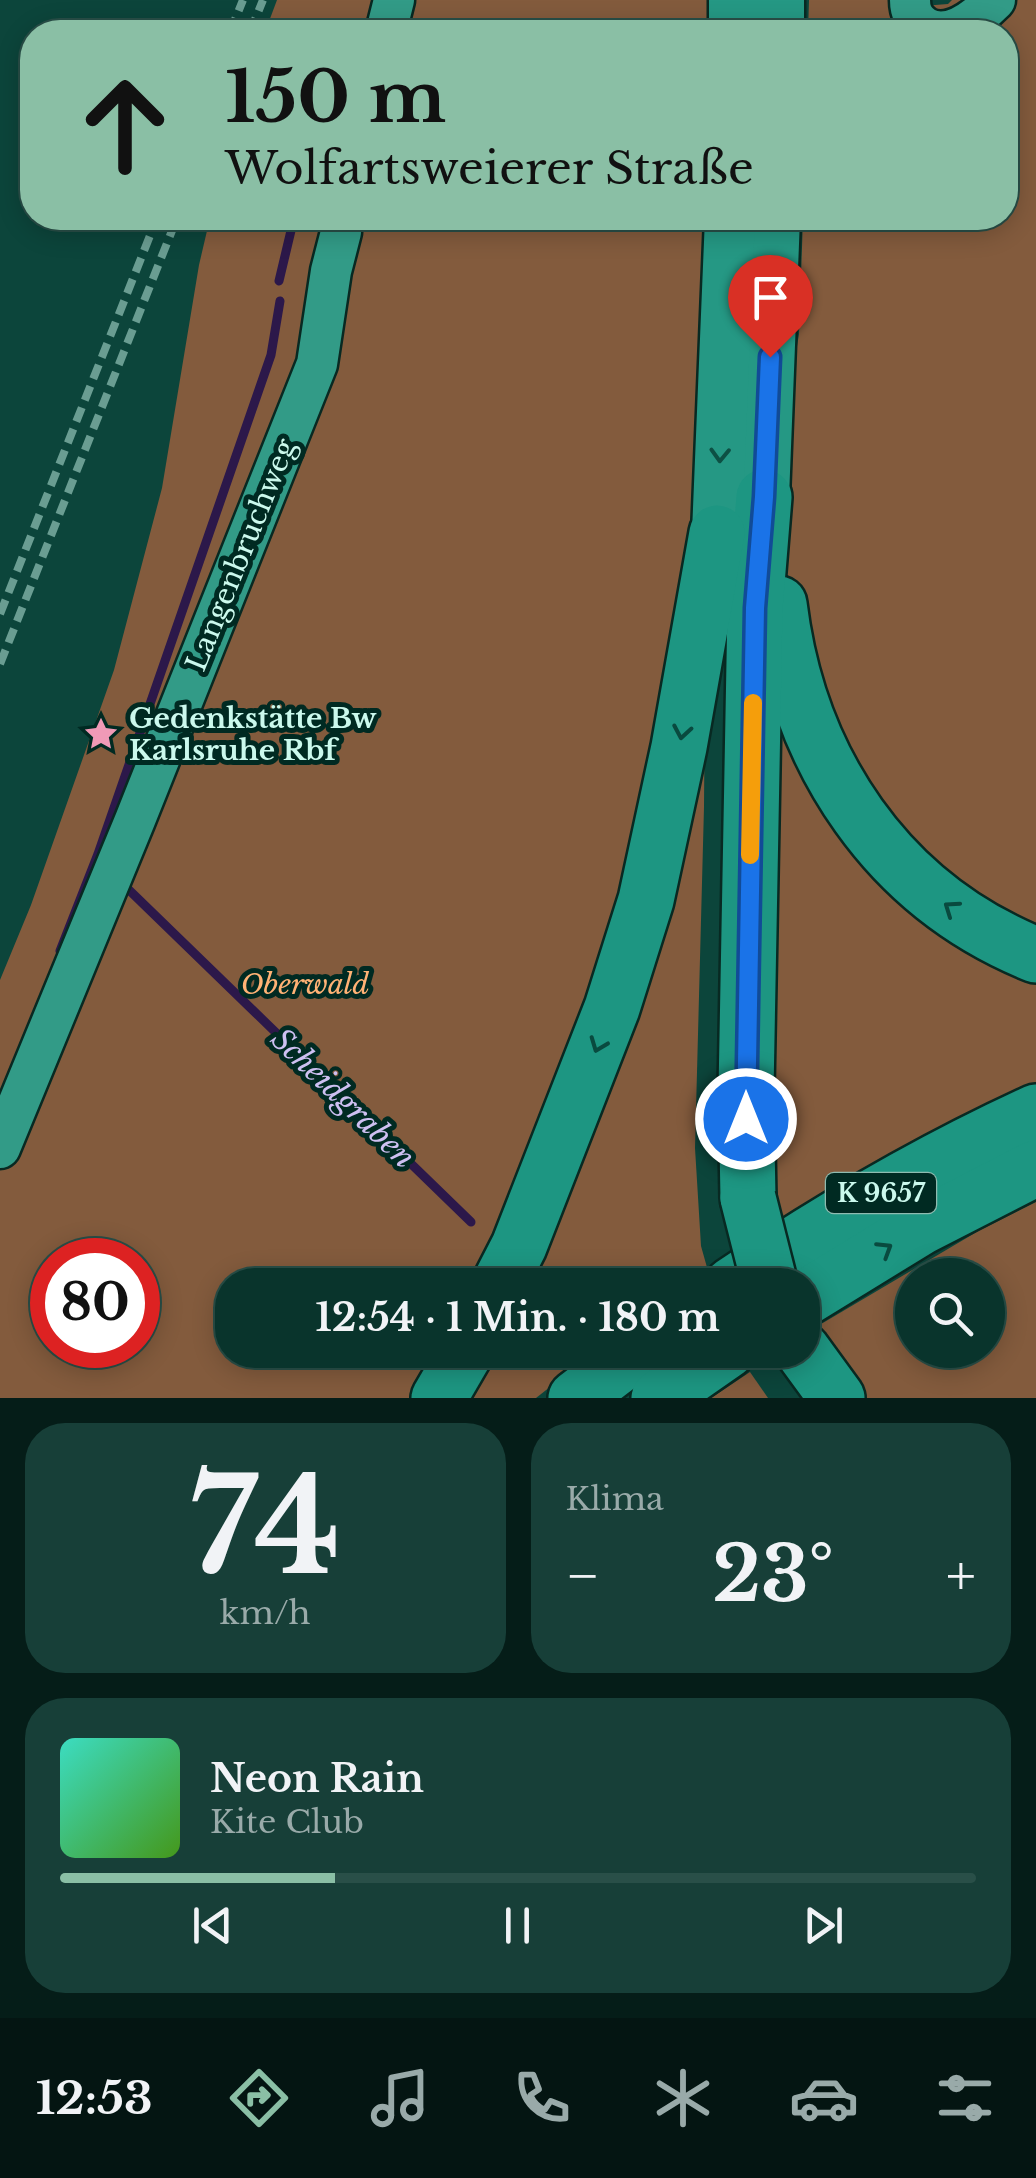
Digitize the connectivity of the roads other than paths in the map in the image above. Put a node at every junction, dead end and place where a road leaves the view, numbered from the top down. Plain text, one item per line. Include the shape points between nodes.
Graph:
1 (995, 0) edge
2 (972, 20) edge
3 (338, 230) edge
4 (730, 230) edge
5 (775, 230) edge
6 (764, 497) junction
7 (717, 532) junction
8 (1036, 955) edge
9 (1036, 1112) edge
10 (0, 1148) edge
11 (1036, 1168) edge
12 (733, 1209) junction
13 (508, 1268) edge
14 (733, 1268) edge
15 (760, 1268) edge
16 (762, 1268) edge
17 (820, 1289) edge
18 (456, 1368) edge
19 (615, 1368) edge
20 (702, 1368) edge
21 (439, 1398) edge
22 (576, 1398) edge
23 (660, 1398) edge

1 - 2 lane
3 - 10 lane, Langenbruchweg via 317,364
4 -> 7 main road
5 - 6 main road
8 -> 6 highway via 979,926 920,884 876,841 830,773 788,663
6 - 12 highway via 755,608 746,1090
7 - 12 highway via 723,686 710,1168
7 -> 13 highway via 646,900 612,1008
9 - 15 highway, K 9657 via 906,1179
17 -> 11 highway, K 9657
12 - 14 highway
12 - 16 highway, bridge
18 - 21 highway
19 - 22 highway
20 - 23 highway

